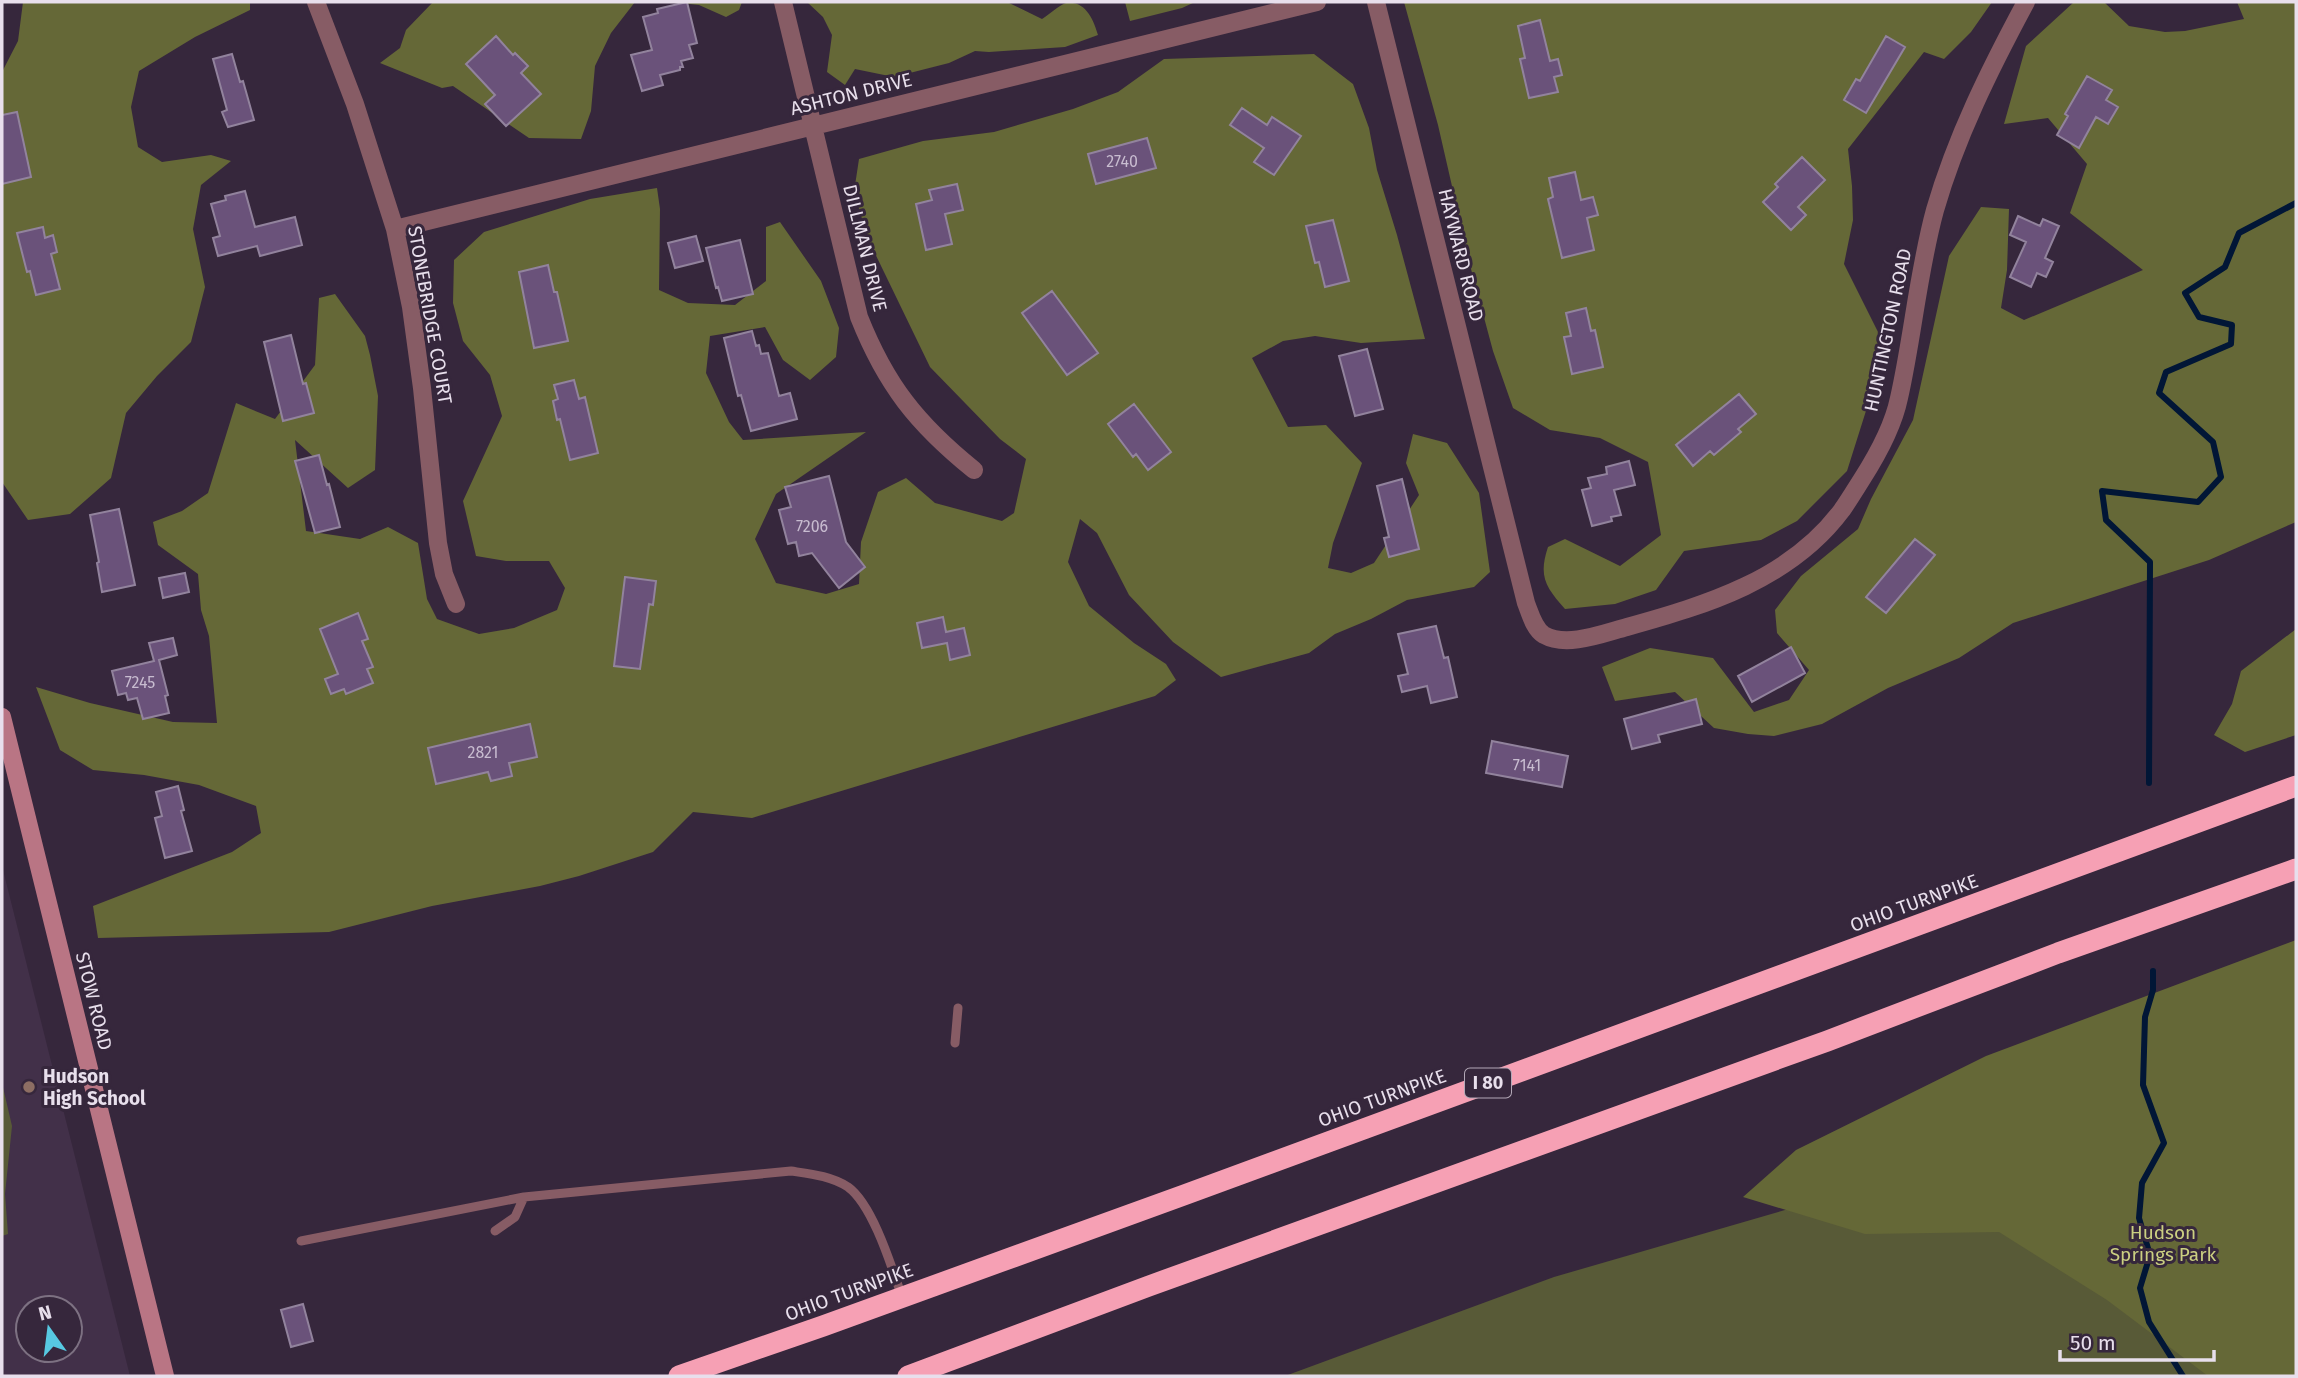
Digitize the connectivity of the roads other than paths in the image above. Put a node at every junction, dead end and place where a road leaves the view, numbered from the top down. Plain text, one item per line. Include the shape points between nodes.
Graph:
1 (316, 2) edge
2 (783, 2) edge
3 (1317, 2) edge
4 (1376, 2) edge
5 (2026, 2) edge
6 (813, 125) junction
7 (395, 229) junction
8 (974, 470) dead end
9 (1505, 519) joint
10 (456, 604) dead end
11 (2, 717) edge
12 (2296, 786) edge
13 (2296, 869) edge
14 (958, 1008) dead end
15 (955, 1043) dead end
16 (524, 1197) junction
17 (495, 1231) dead end
18 (301, 1241) dead end
19 (902, 1297) junction
20 (165, 1376) edge
21 (679, 1376) edge
22 (908, 1376) edge

1 - 7 street, STONEBRIDGE COURT
2 - 6 street, DILLMAN DRIVE
3 - 6 street, ASHTON DRIVE
4 - 9 street, HAYWARD ROAD
5 - 9 street, HUNTINGTON ROAD via 1961,133 1935,210 1899,400 1886,436 1841,512 1818,537 1755,583 1719,599 1582,639 1558,639 1543,635 1533,622
6 - 7 street, ASHTON DRIVE
6 - 8 street, DILLMAN DRIVE via 859,317 872,350 901,399
7 - 10 street, STONEBRIDGE COURT via 411,307 438,543
11 - 20 street, STOW ROAD
12 - 19 highway, OHIO TURNPIKE / I 80
13 - 22 highway
14 - 15 lane
16 - 17 lane via 515,1217
16 - 18 lane
16 - 19 lane via 791,1171 827,1177 850,1188 867,1211
19 - 21 highway, OHIO TURNPIKE / I 80

